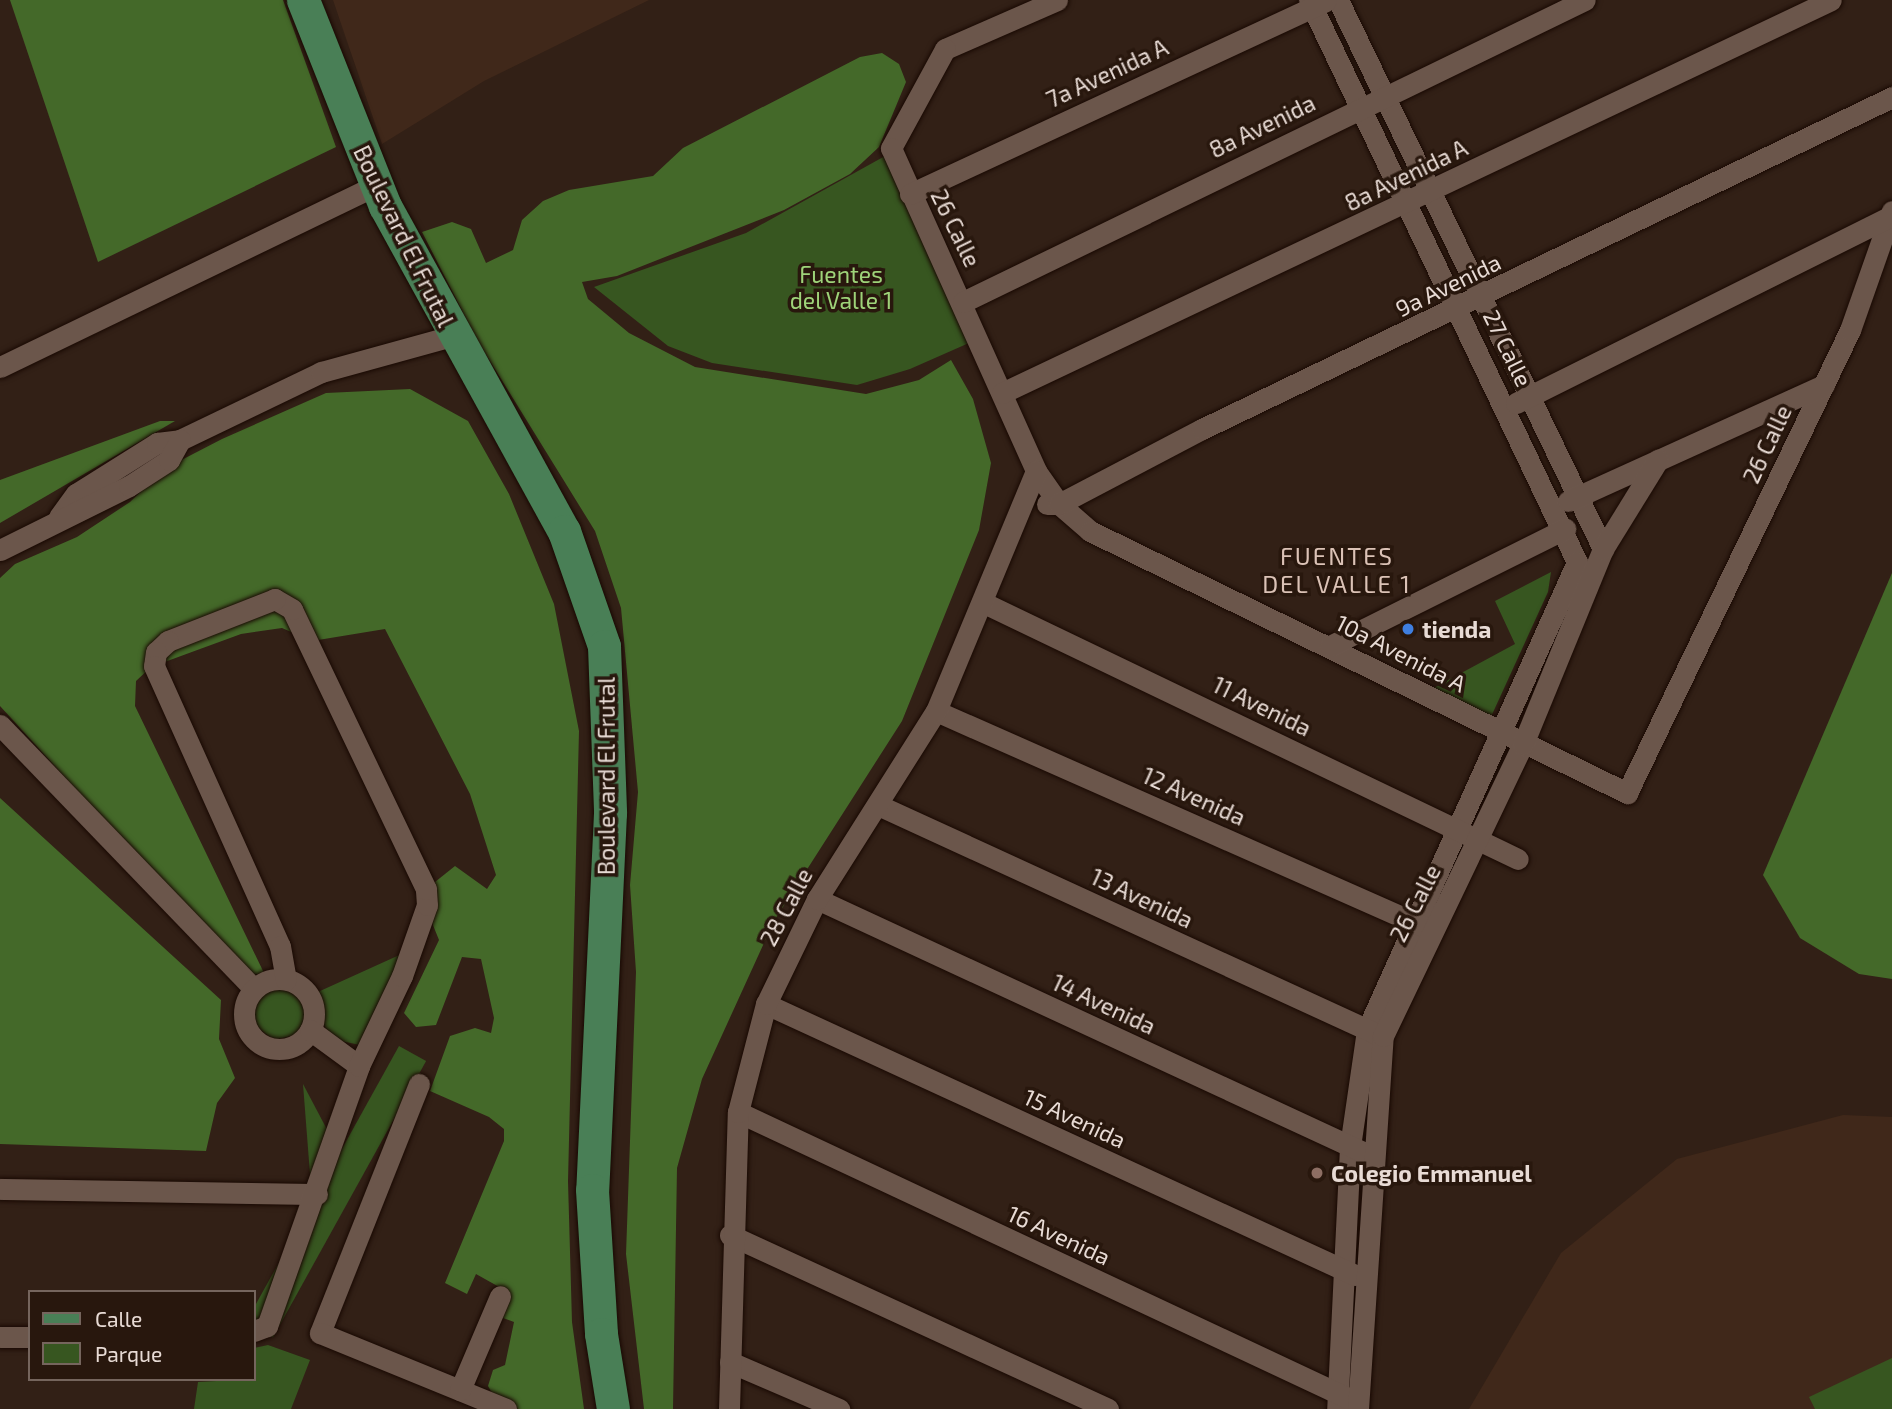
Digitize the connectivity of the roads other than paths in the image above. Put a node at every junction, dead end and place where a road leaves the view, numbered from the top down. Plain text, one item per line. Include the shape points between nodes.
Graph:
1 (303, 0) edge
2 (1057, 0) edge
3 (1338, 0) edge
4 (1585, 0) edge
5 (1831, 0) edge
6 (1316, 2) edge
7 (1385, 94) junction
8 (1892, 97) edge
9 (1361, 107) junction
10 (376, 185) junction
11 (1431, 192) junction
12 (910, 194) junction
13 (1409, 204) junction
14 (1891, 214) edge
15 (1482, 298) junction
16 (963, 302) junction
17 (1461, 310) junction
18 (452, 336) junction
19 (0, 367) edge
20 (1824, 384) junction
21 (1002, 393) junction
22 (1528, 396) junction
23 (1507, 407) junction
24 (1658, 460) junction
25 (1036, 471) junction
26 (1579, 496) junction
27 (1024, 504) junction
28 (1059, 505) junction
29 (1554, 507) junction
30 (1565, 529) junction
31 (1090, 531) joint
32 (1603, 549) junction
33 (0, 550) edge
34 (1575, 570) joint
35 (982, 602) junction
36 (1330, 646) junction
37 (936, 711) junction
38 (0, 724) edge
39 (1513, 739) junction
40 (1640, 771) joint
41 (878, 805) junction
42 (1468, 834) junction
43 (1518, 859) dead end
44 (817, 899) junction
45 (1423, 926) junction
46 (286, 979) junction
47 (253, 988) junction
48 (766, 1004) junction
49 (310, 1030) junction
50 (1375, 1033) junction
51 (359, 1066) junction
52 (419, 1084) dead end
53 (738, 1112) junction
54 (1350, 1147) junction
55 (1370, 1155) junction
56 (0, 1189) edge
57 (317, 1194) junction
58 (730, 1235) junction
59 (1354, 1275) junction
60 (500, 1296) dead end
61 (256, 1330) edge
62 (0, 1337) edge
63 (28, 1337) edge
64 (730, 1362) junction
65 (460, 1390) junction
66 (1337, 1402) edge
67 (1358, 1406) edge
68 (506, 1409) edge
69 (613, 1409) edge
70 (729, 1409) edge
71 (839, 1409) edge
72 (1108, 1409) edge

1 - 10 main road, Boulevard El Frutal
2 - 12 street, 26 Calle via 941,53 892,140
3 - 7 street, 27 Calle
4 - 7 street, 8a Avenida
5 - 11 street, 8a Avenida A
6 - 9 street, 27 Calle
6 - 12 street, 7a Avenida A
7 - 9 street, 8a Avenida
7 - 11 street, 27 Calle
8 - 15 street, 9a Avenida
9 - 13 street, 27 Calle
9 - 16 street, 8a Avenida
10 - 18 main road, Boulevard El Frutal
10 - 19 street
11 - 13 street, 8a Avenida A
11 - 15 street, 27 Calle
12 - 16 street, 26 Calle
13 - 17 street, 27 Calle
13 - 21 street, 8a Avenida A
14 - 20 street, 26 Calle
14 - 22 street
15 - 17 street, 9a Avenida
15 - 22 street, 27 Calle
16 - 21 street, 26 Calle
17 - 23 street, 27 Calle
17 - 28 street, 9a Avenida via 1202,429
18 - 33 street via 321,372 180,440 169,460 129,486
18 - 69 main road, Boulevard El Frutal via 564,531 604,646 610,813 592,1190 601,1334
20 - 24 street
20 - 40 street, 26 Calle
21 - 25 street, 26 Calle
22 - 23 street
22 - 26 street, 27 Calle
23 - 29 street, 27 Calle
24 - 26 street
24 - 32 street, 26 Calle
25 - 27 street, 28 Calle
25 - 28 street, 26 Calle
26 - 29 street
26 - 32 street, 27 Calle
27 - 28 street, 9a Avenida
27 - 35 street, 28 Calle
28 - 31 street, 26 Calle
29 - 30 street, 27 Calle
30 - 34 street, 27 Calle
30 - 36 street
31 - 36 street, 10a Avenida A
32 - 39 street, 26 Calle
34 - 39 street, 26 Calle
35 - 37 street, 28 Calle
35 - 42 street, 11 Avenida
36 - 39 street, 10a Avenida A
37 - 41 street, 28 Calle
37 - 45 street, 12 Avenida
38 - 47 street
39 - 40 street, 10a Avenida A via 1627,793
39 - 42 street, 26 Calle
41 - 44 street, 28 Calle
41 - 50 street, 13 Avenida
42 - 43 street, 11 Avenida
42 - 45 street, 26 Calle
44 - 48 street, 28 Calle
44 - 54 street, 14 Avenida
45 - 50 street, 26 Calle
46 - 47 street
46 - 49 street via 310,999
46 - 51 street via 280,946 154,666 156,652 168,640 275,599 292,609 426,890 402,976
47 - 49 street via 243,1008 253,1039 284,1049
48 - 53 street, 28 Calle
48 - 59 street, 15 Avenida
49 - 51 street
50 - 54 street, 26 Calle
50 - 55 street, 26 Calle
51 - 57 street
52 - 65 street via 320,1333
53 - 58 street, 28 Calle
53 - 66 street, 16 Avenida
54 - 55 street, 14 Avenida
54 - 59 street, 26 Calle
55 - 59 street, 26 Calle
56 - 57 street
57 - 61 street via 267,1326
58 - 64 street, 28 Calle
58 - 72 street
59 - 66 street, 26 Calle
59 - 67 street, 26 Calle
60 - 65 street
62 - 63 street
64 - 70 street, 28 Calle
64 - 71 street
65 - 68 street
66 - 67 street, 16 Avenida

